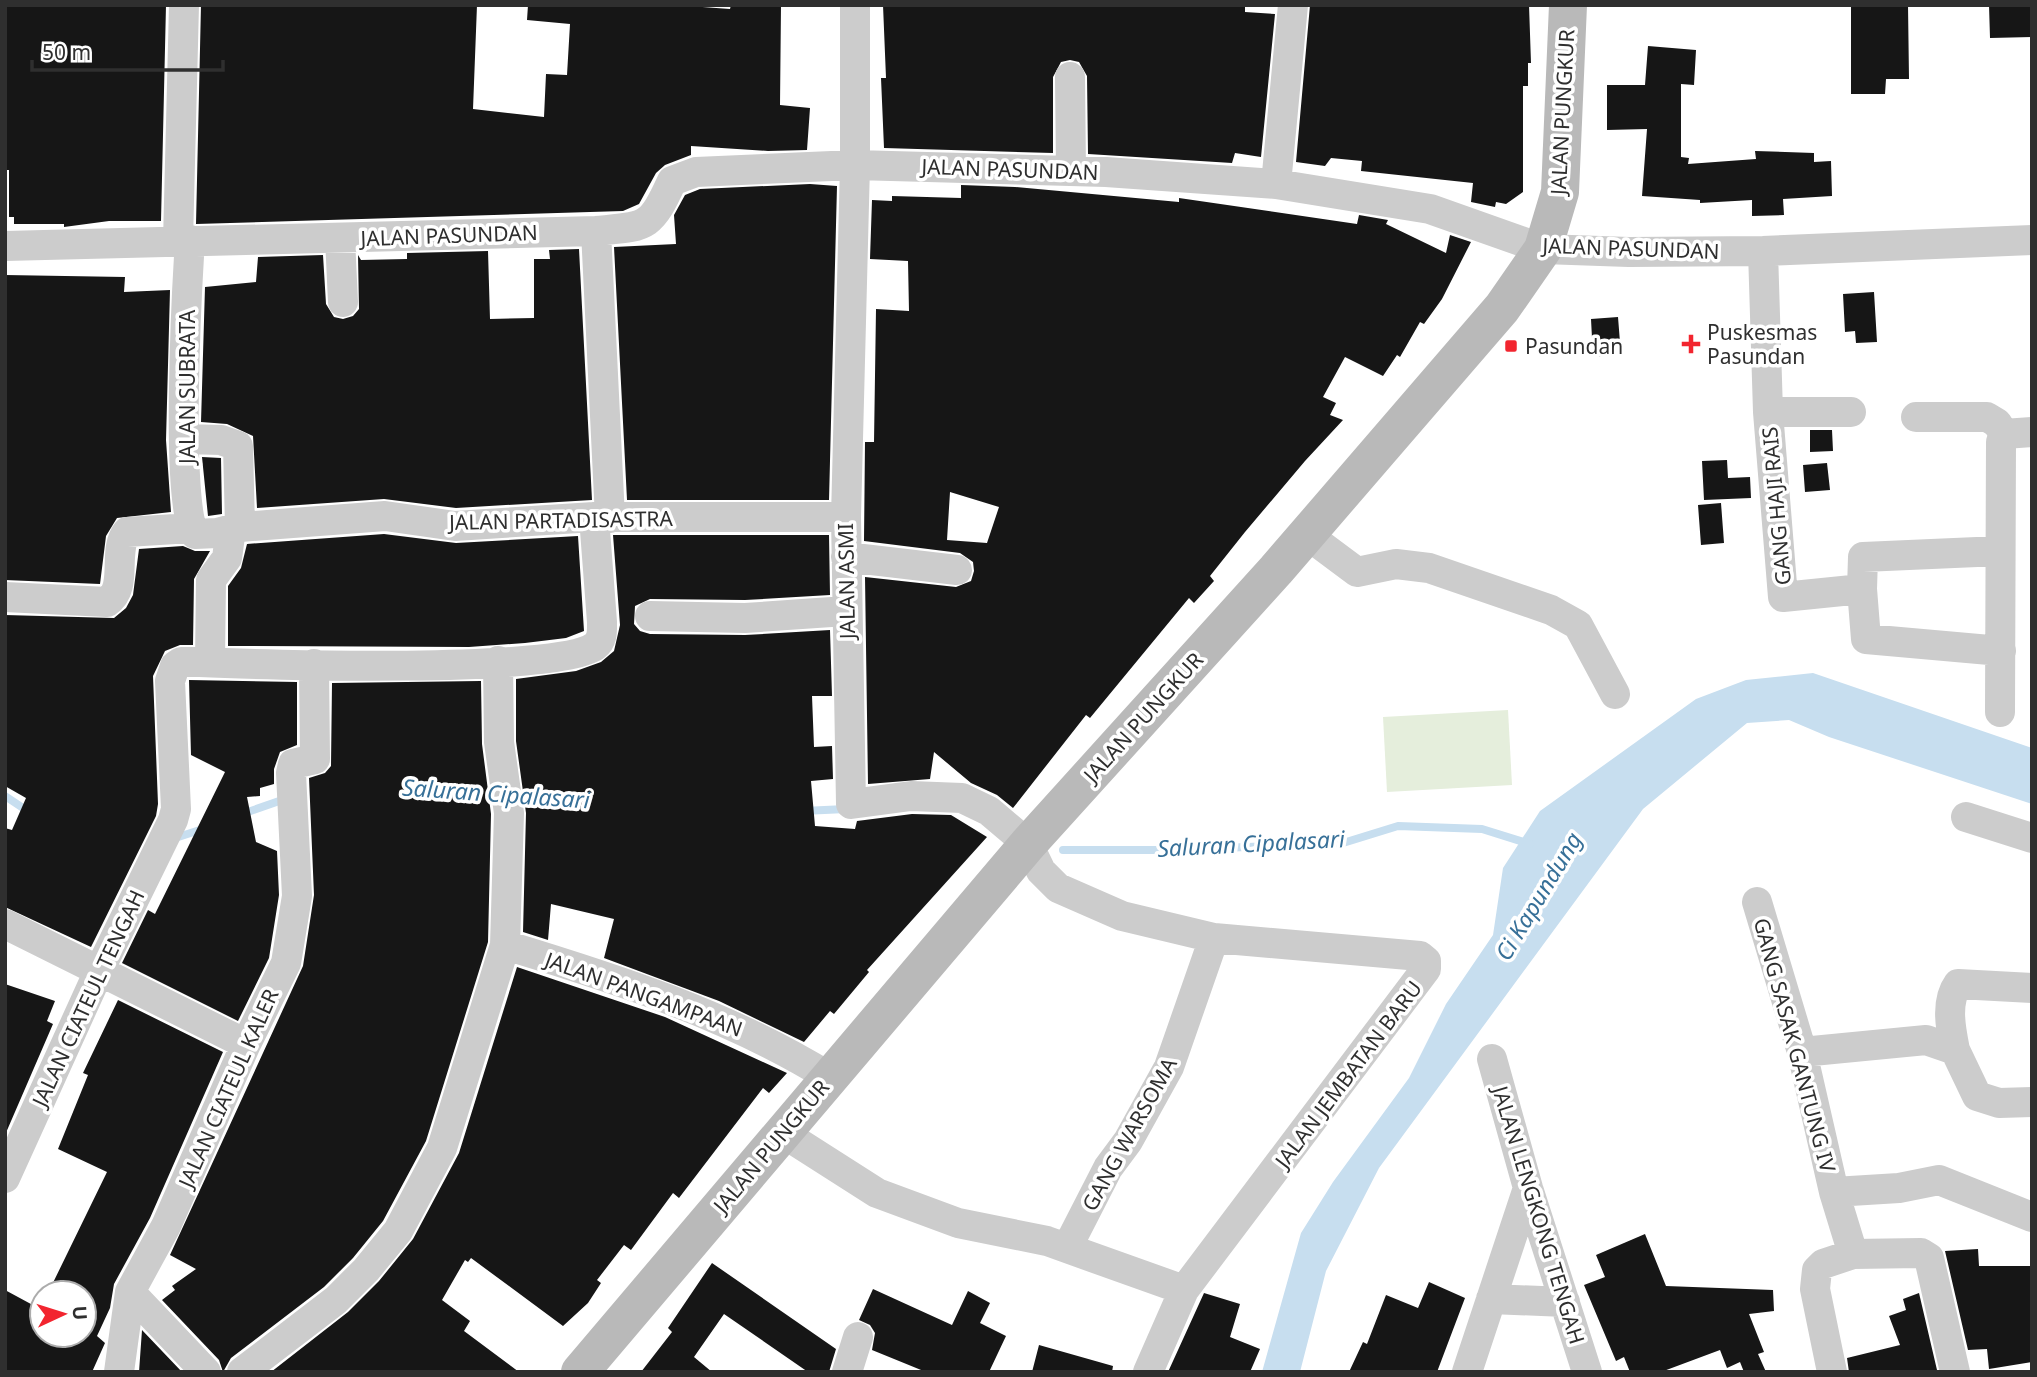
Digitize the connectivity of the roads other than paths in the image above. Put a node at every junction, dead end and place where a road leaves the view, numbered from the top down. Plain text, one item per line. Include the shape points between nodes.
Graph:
1 (184, 5) edge
2 (855, 5) edge
3 (1293, 5) edge
4 (1568, 5) edge
5 (1070, 77) dead end
6 (855, 164) junction
7 (1071, 171) junction
8 (1276, 184) junction
9 (596, 231) junction
10 (340, 239) junction
11 (2032, 240) edge
12 (184, 241) junction
13 (5, 246) edge
14 (1543, 249) junction
15 (1763, 251) junction
16 (343, 302) dead end
17 (1768, 412) junction
18 (1851, 412) dead end
19 (1916, 417) dead end
20 (2018, 433) edge
21 (185, 439) junction
22 (602, 517) junction
23 (846, 517) junction
24 (236, 528) junction
25 (193, 531) junction
26 (1306, 534) junction
27 (2000, 551) junction
28 (846, 557) junction
29 (957, 569) dead end
30 (1862, 589) junction
31 (5, 597) edge
32 (846, 611) junction
33 (650, 616) dead end
34 (2001, 651) junction
35 (498, 661) junction
36 (210, 662) junction
37 (314, 664) junction
38 (1615, 694) dead end
39 (2000, 712) dead end
40 (1966, 817) dead end
41 (2032, 838) edge
42 (1028, 845) junction
43 (1757, 902) dead end
44 (5, 924) edge
45 (1214, 938) junction
46 (505, 945) junction
47 (99, 971) junction
48 (2032, 988) edge
49 (246, 1044) junction
50 (1955, 1050) junction
51 (1802, 1052) junction
52 (1492, 1059) dead end
53 (829, 1077) junction
54 (2032, 1102) edge
55 (783, 1133) junction
56 (5, 1178) edge
57 (1528, 1188) junction
58 (1834, 1192) junction
59 (2032, 1217) edge
60 (1067, 1248) junction
61 (1853, 1254) junction
62 (1184, 1290) junction
63 (130, 1292) junction
64 (1491, 1299) junction
65 (1565, 1302) junction
66 (858, 1337) dead end
67 (119, 1372) edge
68 (206, 1372) edge
69 (242, 1372) edge
70 (580, 1372) edge
71 (847, 1372) edge
72 (1148, 1372) edge
73 (1467, 1372) edge
74 (1587, 1372) edge
75 (1832, 1372) edge
76 (1955, 1372) edge

1 - 12 street, JALAN SUBRATA
2 - 6 street, JALAN ASMI
3 - 8 street
4 - 14 main road, JALAN PUNGKUR via 1560,192
5 - 7 street
6 - 7 street, JALAN PASUNDAN
6 - 9 street, JALAN PASUNDAN via 696,172 672,181 658,212 647,223
6 - 23 street, JALAN ASMI
7 - 8 street, JALAN PASUNDAN
8 - 14 street, JALAN PASUNDAN via 1430,209
9 - 10 street, JALAN PASUNDAN
9 - 22 street
10 - 12 street, JALAN PASUNDAN
10 - 16 street
11 - 15 street, JALAN PASUNDAN
12 - 13 street, JALAN PASUNDAN
12 - 21 street, JALAN SUBRATA
14 - 15 street, JALAN PASUNDAN
14 - 26 main road, JALAN PUNGKUR via 1502,308
15 - 17 street, GANG HAJI RAIS
17 - 18 street
17 - 30 street, GANG HAJI RAIS via 1783,597
19 - 20 street via 1987,417
20 - 27 street via 2001,442
21 - 24 street via 222,440 238,446
21 - 25 street, JALAN SUBRATA
22 - 23 street, JALAN PARTADISASTRA
22 - 24 street, JALAN PARTADISASTRA via 455,526 385,516
22 - 35 street via 601,639 593,648 547,659
23 - 28 street, JALAN ASMI
24 - 25 street, JALAN PARTADISASTRA
24 - 36 street via 227,558 211,580
25 - 31 street, JALAN PARTADISASTRA via 127,532 116,592 107,602
26 - 38 street via 1357,572 1396,564 1429,568 1551,610 1578,625
26 - 42 main road, JALAN PUNGKUR
27 - 30 street via 1863,557
27 - 34 street
28 - 29 street
28 - 32 street, JALAN ASMI
30 - 34 street via 1866,639
32 - 33 street via 745,618
32 - 42 street, JALAN ASMI via 851,804 911,796 962,798 989,811
34 - 39 street
35 - 37 street
35 - 46 street via 506,796
36 - 37 street
36 - 47 street, JALAN CIATEUL TENGAH via 181,662 172,671 176,809
37 - 49 street, JALAN CIATEUL KALER via 314,759 293,765 290,802 297,896 286,963
40 - 41 street
42 - 45 street, JALAN JEMBATAN BARU via 1041,871 1058,888 1122,916
42 - 53 main road, JALAN PUNGKUR
43 - 51 street, GANG SASAK GANTUNG IV
44 - 47 street
45 - 60 street, GANG WARSOMA via 1169,1067 1108,1168
45 - 62 street, JALAN JEMBATAN BARU via 1420,956 1426,969
46 - 53 street, JALAN PANGAMPAAN via 571,963 721,1019
46 - 69 street via 442,1149 398,1231 336,1300
47 - 49 street
47 - 56 street, JALAN CIATEUL TENGAH
48 - 50 street via 1958,984 1951,1012
49 - 63 street, JALAN CIATEUL KALER via 166,1226
50 - 51 street via 1926,1041
50 - 54 street via 1977,1096 1999,1103
51 - 58 street, GANG SASAK GANTUNG IV
52 - 57 street, JALAN LENGKONG TENGAH
53 - 55 main road, JALAN PUNGKUR
55 - 60 street via 877,1193 958,1223
55 - 70 main road, JALAN PUNGKUR
57 - 64 street
57 - 65 street, JALAN LENGKONG TENGAH
58 - 59 street, GANG SASAK GANTUNG IV via 1939,1180
58 - 61 street
60 - 62 street
61 - 75 street via 1817,1270 1815,1289
61 - 76 street via 1921,1253 1928,1258
62 - 72 street, JALAN JEMBATAN BARU
63 - 67 street, JALAN CIATEUL KALER
63 - 68 street
64 - 65 street
64 - 73 street
65 - 74 street, JALAN LENGKONG TENGAH
66 - 71 street

